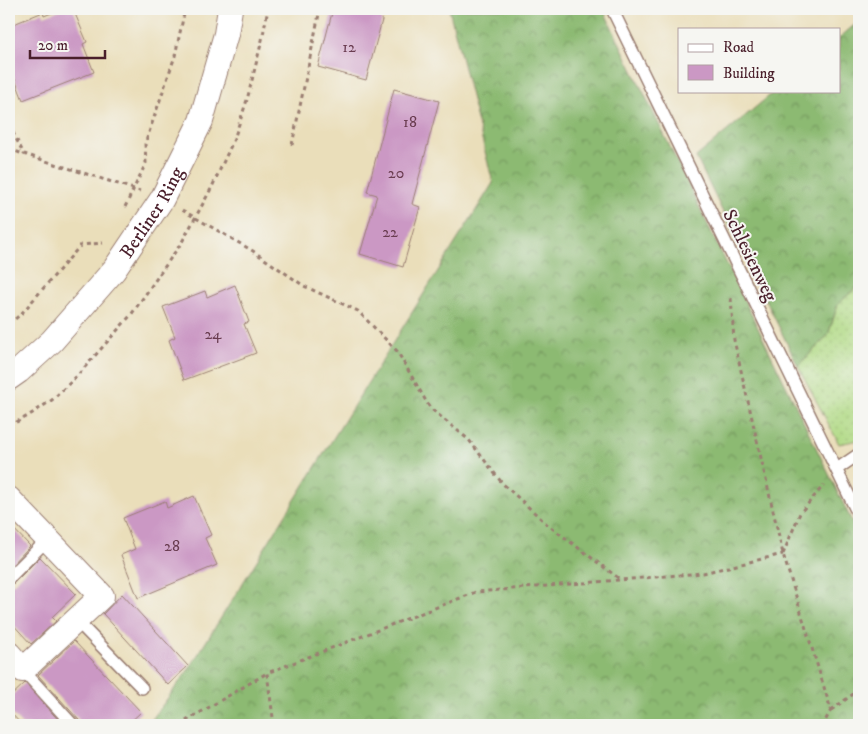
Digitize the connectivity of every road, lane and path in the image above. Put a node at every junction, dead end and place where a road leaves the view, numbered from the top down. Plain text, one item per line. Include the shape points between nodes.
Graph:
1 (185, 9) edge
2 (230, 9) edge
3 (268, 9) edge
4 (320, 9) edge
5 (612, 9) edge
6 (9, 125) edge
7 (292, 145) dead end
8 (9, 149) edge
9 (24, 154) junction
10 (134, 189) junction
11 (162, 199) junction
12 (122, 212) dead end
13 (195, 217) junction
14 (106, 243) dead end
15 (731, 295) dead end
16 (9, 324) edge
17 (9, 378) edge
18 (9, 426) edge
19 (859, 454) edge
20 (837, 469) junction
21 (9, 499) edge
22 (859, 516) edge
23 (48, 540) junction
24 (783, 554) junction
25 (9, 578) edge
26 (621, 580) junction
27 (76, 620) junction
28 (16, 662) edge
29 (267, 673) junction
30 (142, 688) dead end
31 (859, 690) edge
32 (831, 710) junction
33 (73, 725) edge
34 (179, 725) edge
35 (274, 725) edge
36 (823, 725) edge

1 - 10 path via 176,56 145,144 146,163
2 - 11 street, Berliner Ring via 201,121
3 - 13 path via 247,100 234,139
4 - 7 path
5 - 20 lane, Schlesienweg
6 - 9 path
8 - 9 path
9 - 10 path
10 - 11 path
10 - 12 path
11 - 17 street, Berliner Ring via 114,270 52,340
13 - 18 path via 182,242 130,315 77,376 52,400
13 - 26 path via 304,286 358,311 397,350 430,408 469,440 502,483 548,525
14 - 16 path via 81,245
15 - 24 path via 734,340
19 - 20 lane
20 - 22 lane, Schlesienweg
20 - 24 path via 800,513
21 - 23 street
23 - 25 lane
23 - 27 street via 102,596
24 - 26 path via 703,573
24 - 32 path
26 - 29 path via 476,592
27 - 28 street
27 - 30 lane
28 - 33 lane
29 - 34 path
29 - 35 path
31 - 32 path
32 - 36 path

